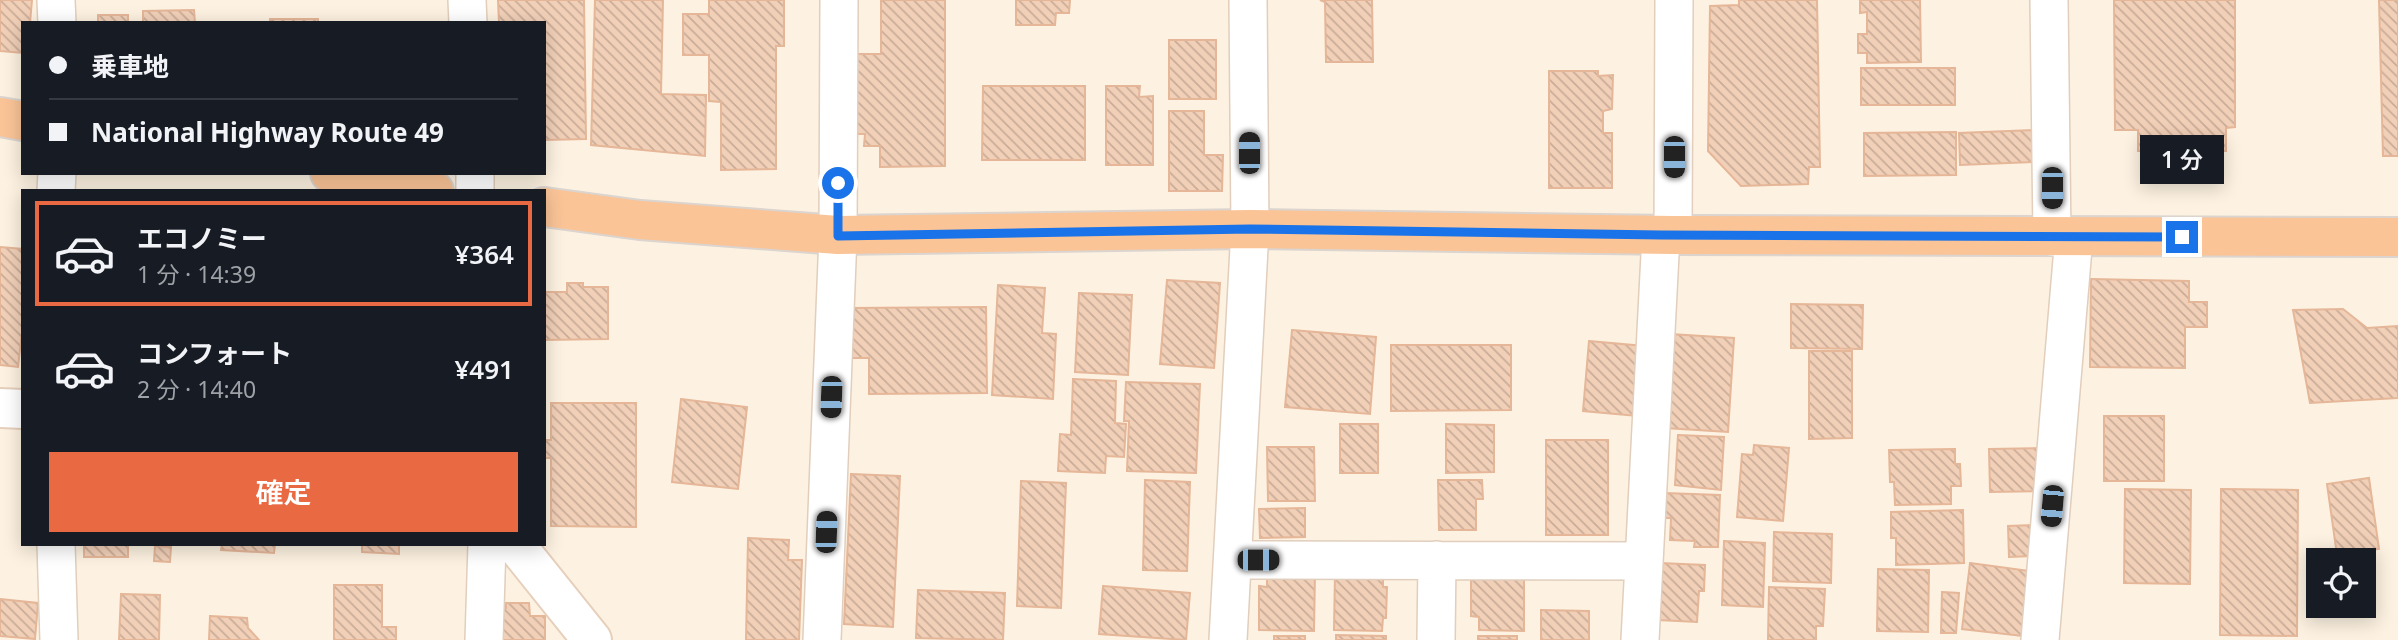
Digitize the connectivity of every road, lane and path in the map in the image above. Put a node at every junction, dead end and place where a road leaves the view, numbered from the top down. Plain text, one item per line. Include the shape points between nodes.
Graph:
1 (56, 0) edge
2 (467, 0) edge
3 (839, 0) edge
4 (1248, 0) edge
5 (1674, 0) edge
6 (2049, 0) edge
7 (57, 21) edge
8 (468, 21) edge
9 (0, 117) edge
10 (21, 121) edge
11 (342, 175) edge
12 (422, 189) edge
13 (546, 207) edge
14 (1250, 229) junction
15 (1667, 235) junction
16 (838, 236) junction
17 (2063, 237) junction
18 (2398, 237) edge
19 (0, 408) edge
20 (21, 409) edge
21 (56, 546) edge
22 (487, 546) edge
23 (518, 546) edge
24 (1233, 559) junction
25 (1437, 560) junction
26 (1643, 561) junction
27 (59, 640) edge
28 (484, 640) edge
29 (592, 640) edge
30 (822, 640) edge
31 (1228, 640) edge
32 (1436, 640) edge
33 (1640, 640) edge
34 (2040, 640) edge

1 - 7 street
2 - 8 street
3 - 16 street
4 - 14 street
5 - 15 street
6 - 17 street
9 - 10 highway
11 - 12 highway
13 - 16 highway via 639,220
14 - 15 highway
14 - 16 highway
14 - 24 street
15 - 17 highway
15 - 26 street
16 - 30 street
17 - 18 highway
17 - 34 street
19 - 20 main road
21 - 27 street
22 - 28 street
23 - 29 main road
24 - 25 street
24 - 31 street
25 - 26 street
25 - 32 street
26 - 33 street

